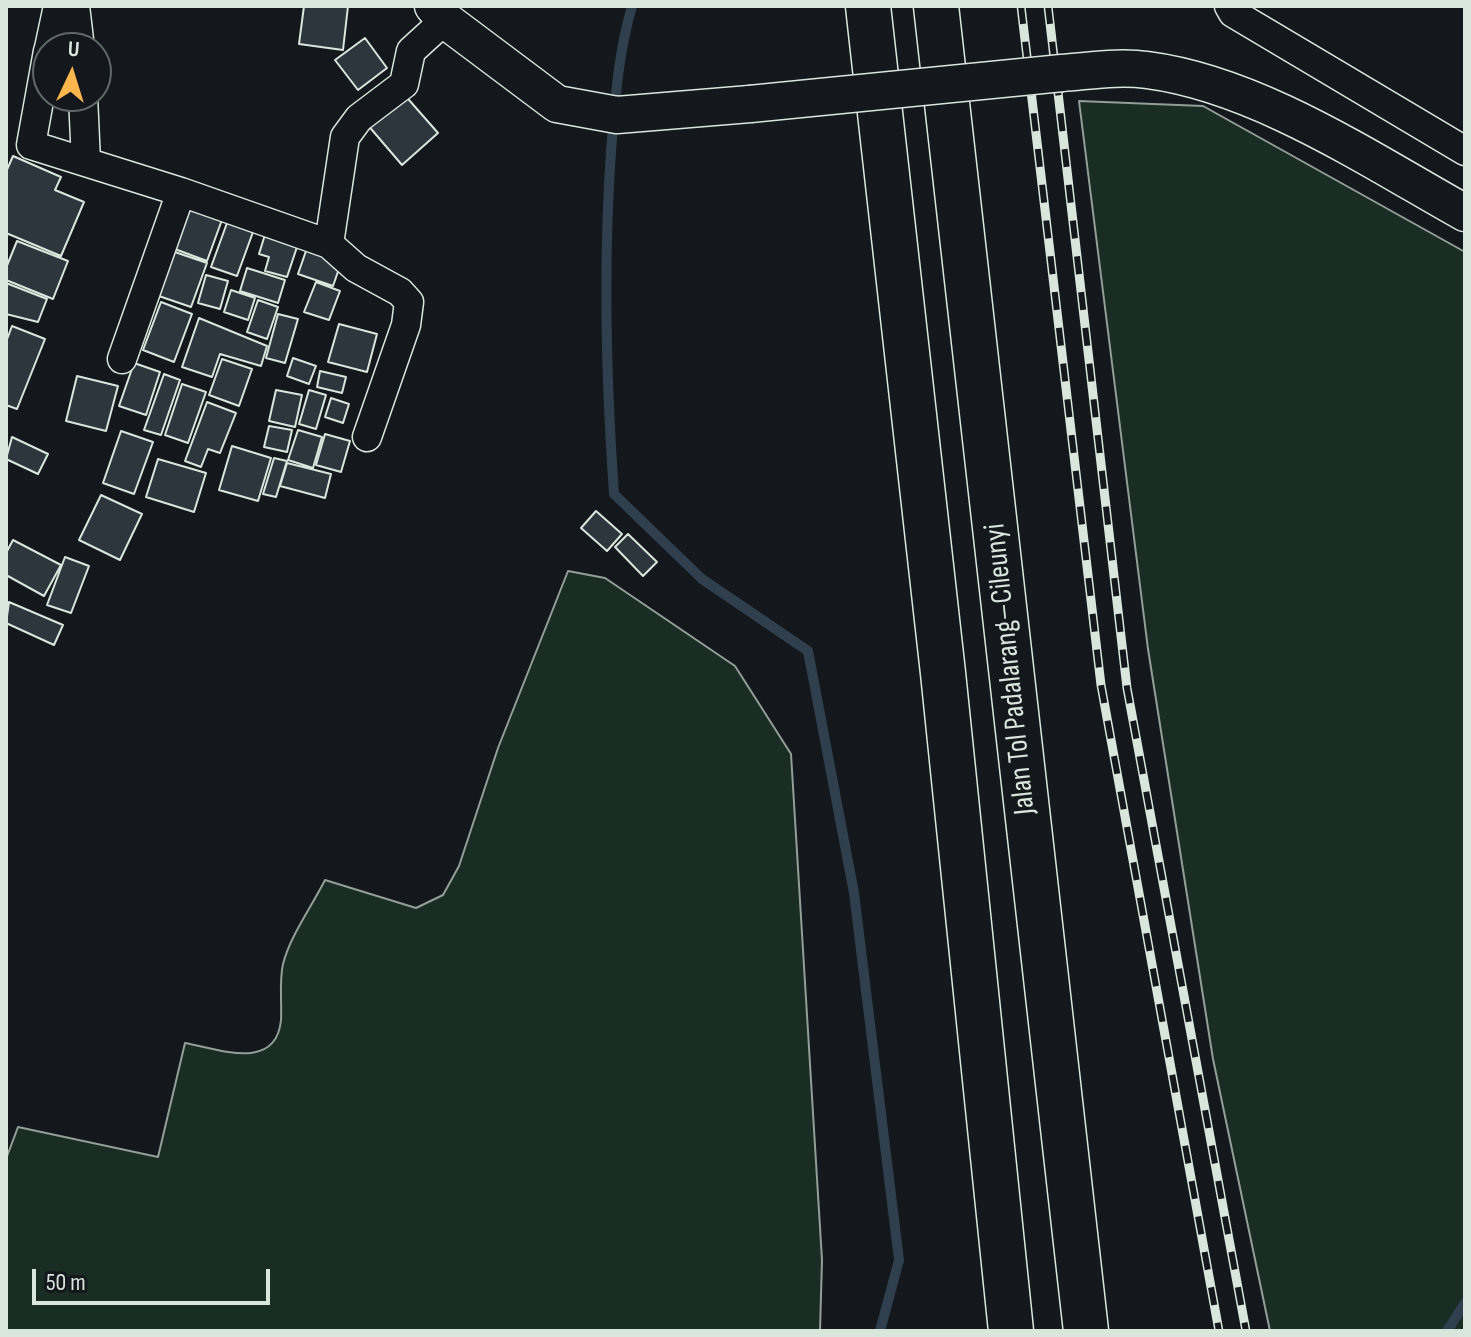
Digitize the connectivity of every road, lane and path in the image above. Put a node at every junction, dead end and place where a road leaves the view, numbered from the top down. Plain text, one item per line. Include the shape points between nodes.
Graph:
1 (58, 6) edge
2 (75, 6) edge
3 (868, 6) edge
4 (936, 6) edge
5 (1229, 6) edge
6 (439, 13) edge
7 (52, 32) edge
8 (78, 32) edge
9 (37, 112) edge
10 (84, 112) edge
11 (1465, 151) edge
12 (86, 162) junction
13 (181, 192) junction
14 (1465, 213) edge
15 (329, 244) junction
16 (122, 359) dead end
17 (367, 437) dead end
18 (1011, 1331) edge
19 (1086, 1331) edge

1 - 7 street
2 - 8 street
3 - 18 highway
4 - 19 highway, Jalan Tol Padalarang–Cileunyi
5 - 11 street
6 - 14 street, bridge via 557,104 617,115 1145,69 1272,108
6 - 15 street via 411,51 404,84 359,118 345,137
9 - 12 street via 31,145
10 - 12 street
12 - 13 street
13 - 15 street
13 - 16 street
15 - 17 street via 409,302

